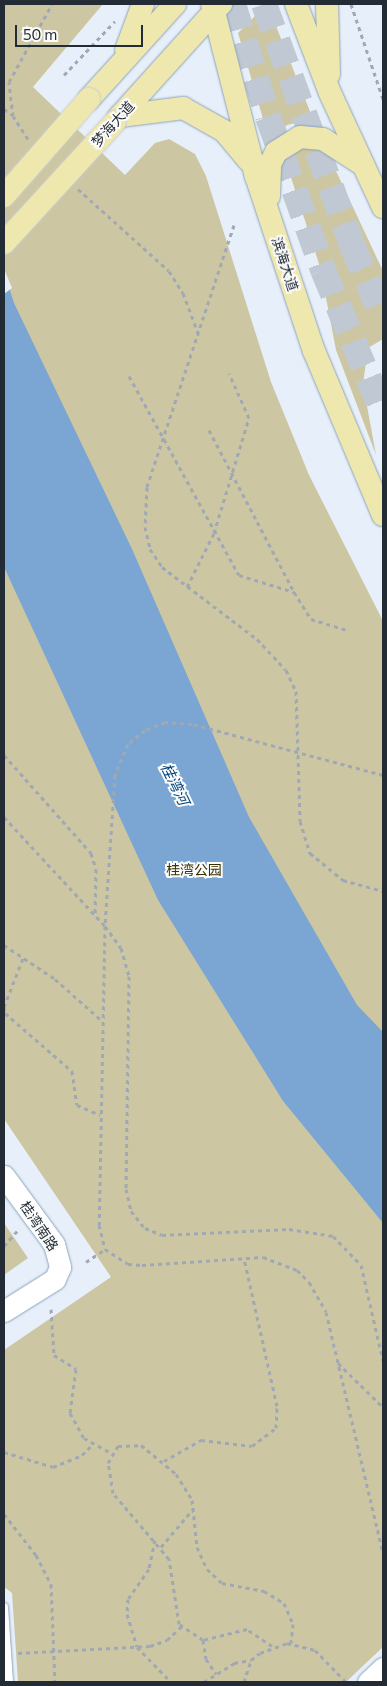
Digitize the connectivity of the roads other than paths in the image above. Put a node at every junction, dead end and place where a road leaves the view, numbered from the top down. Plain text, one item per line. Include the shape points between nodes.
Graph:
1 (143, 4) edge
2 (175, 4) edge
3 (296, 4) edge
4 (328, 4) edge
5 (215, 6) edge
6 (122, 62) junction
7 (330, 93) junction
8 (117, 119) junction
9 (364, 166) junction
10 (256, 176) junction
11 (4, 196) edge
12 (383, 207) edge
13 (270, 216) junction
14 (4, 243) edge
15 (383, 515) edge
16 (4, 1176) edge
17 (4, 1312) edge
18 (4, 1607) edge
19 (383, 1668) edge
20 (9, 1682) edge
21 (368, 1682) edge

1 - 6 main road
2 - 6 main road
3 - 7 main road
4 - 7 main road
5 - 8 main road, 梦海大道
5 - 10 main road, 滨海大道
6 - 11 main road, bridge
7 - 9 main road
8 - 10 main road via 183,108 202,116 244,151
8 - 14 main road, 梦海大道, bridge
9 - 12 main road
9 - 13 main road via 323,139 291,140 276,152 270,164
10 - 13 main road, 滨海大道
13 - 15 main road, 滨海大道 via 314,351
16 - 17 street, 桂湾南路 via 54,1244 60,1267 55,1279
18 - 20 lane
19 - 21 street

